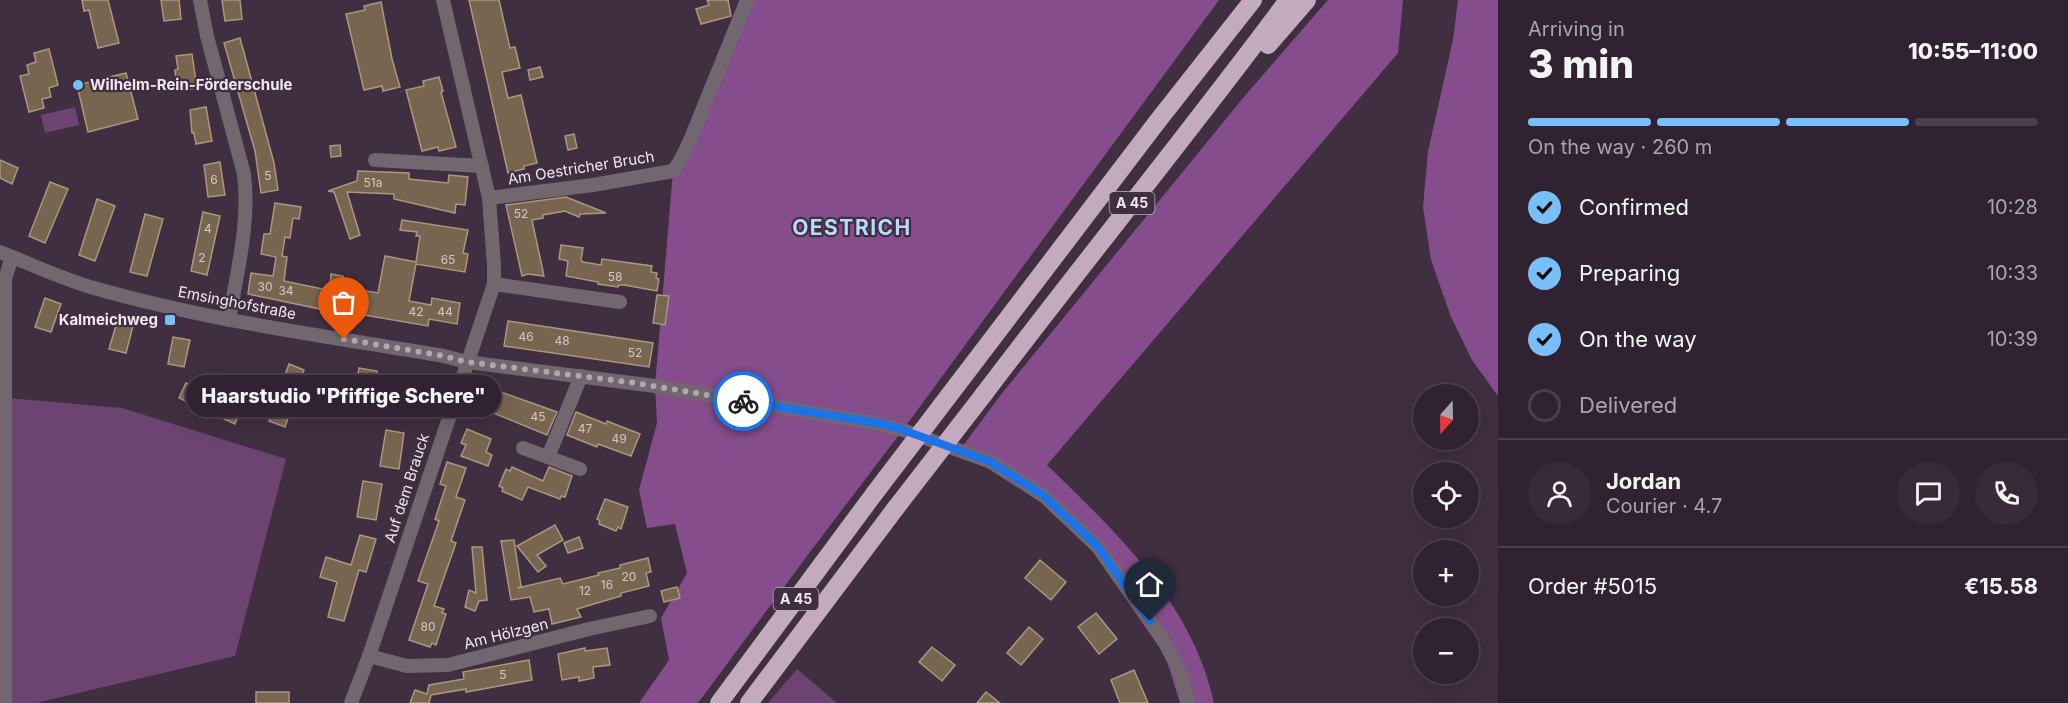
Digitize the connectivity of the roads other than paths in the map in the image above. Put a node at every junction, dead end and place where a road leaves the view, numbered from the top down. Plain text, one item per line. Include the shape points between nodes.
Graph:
1 (200, 0) edge
2 (444, 0) edge
3 (747, 0) edge
4 (1237, 0) edge
5 (1253, 0) edge
6 (1288, 0) edge
7 (1307, 0) edge
8 (1204, 61) junction
9 (1225, 85) junction
10 (375, 160) dead end
11 (483, 166) junction
12 (489, 198) junction
13 (6, 254) edge
14 (494, 284) junction
15 (620, 302) dead end
16 (229, 320) junction
17 (467, 362) junction
18 (581, 376) junction
19 (3, 381) edge
20 (524, 447) dead end
21 (548, 457) junction
22 (580, 469) dead end
23 (650, 616) dead end
24 (3, 644) edge
25 (369, 656) junction
26 (5, 703) edge
27 (351, 703) edge
28 (719, 703) edge
29 (749, 703) edge
30 (1188, 703) edge

1 - 16 street via 246,194 243,240
2 - 11 street, Auf dem Brauck
3 - 12 street, Am Oestricher Bruch via 689,143 673,171
4 - 8 highway
5 - 8 highway, A 45
6 - 9 highway, A 45
7 - 9 highway via 1256,59
8 - 28 highway, A 45, bridge
9 - 29 highway, A 45, bridge via 1039,321
10 - 11 street
11 - 12 street, Auf dem Brauck
12 - 14 street, Auf dem Brauck
13 - 16 street, Emsinghofstraße via 91,287
13 - 19 street
14 - 15 street
14 - 17 street, Auf dem Brauck
16 - 17 street, Emsinghofstraße
17 - 18 street, Emsinghofstraße
17 - 25 street, Auf dem Brauck
18 - 21 street
18 - 30 street, Emsinghofstraße via 883,424 991,462 1044,496 1098,547 1165,643 1181,674
19 - 24 street
20 - 21 street
21 - 22 street
23 - 25 street, Am Hölzgen via 448,665 407,666
24 - 26 street
25 - 27 street, Auf dem Brauck

